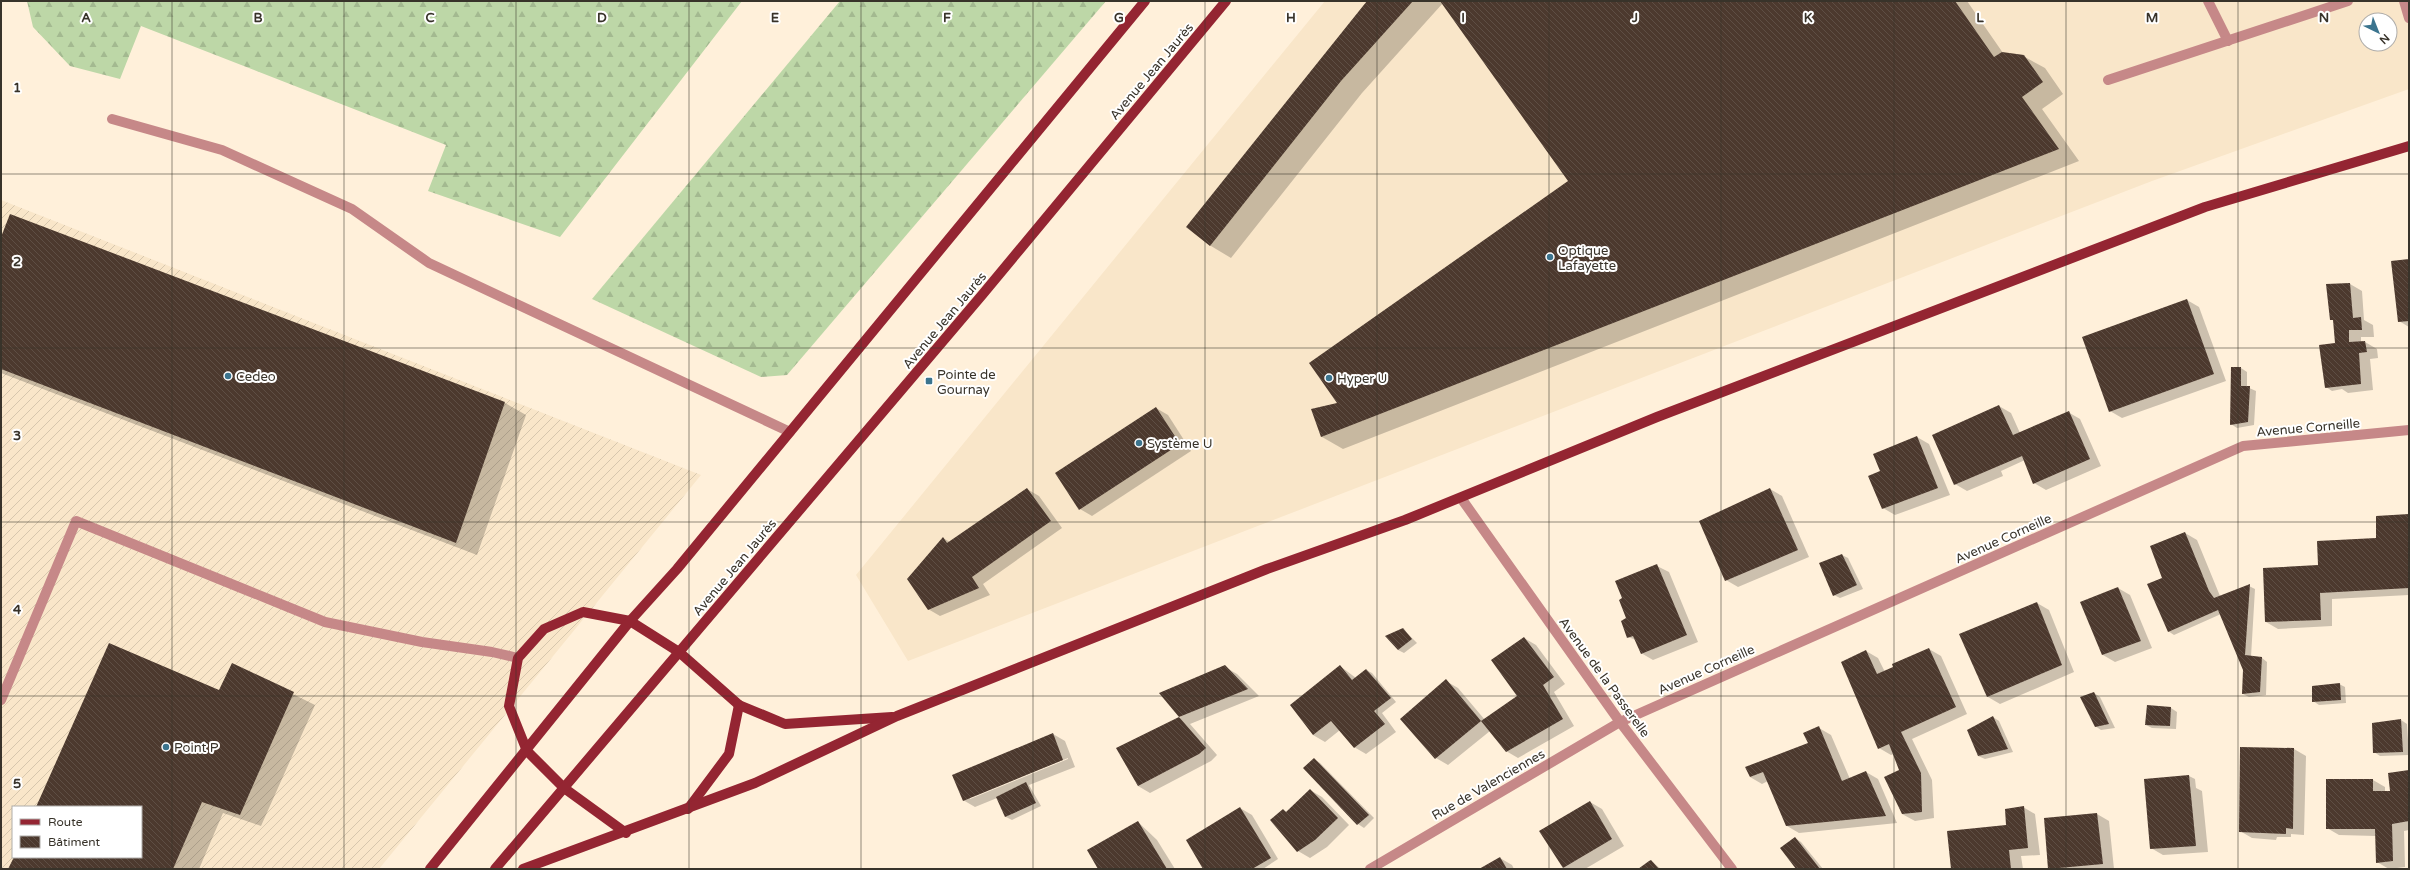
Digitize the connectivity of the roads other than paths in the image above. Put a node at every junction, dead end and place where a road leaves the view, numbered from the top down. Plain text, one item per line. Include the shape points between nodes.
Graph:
1 (1145, 1) edge
2 (1226, 1) edge
3 (2208, 1) edge
4 (2348, 1) edge
5 (2404, 1) edge
6 (2409, 18) edge
7 (2228, 40) junction
8 (2108, 80) dead end
9 (112, 119) dead end
10 (2409, 146) edge
11 (2409, 430) edge
12 (790, 432) junction
13 (1461, 498) junction
14 (630, 622) junction
15 (679, 652) junction
16 (518, 658) junction
17 (1, 700) edge
18 (739, 705) junction
19 (897, 716) junction
20 (1620, 722) junction
21 (527, 751) junction
22 (564, 788) junction
23 (688, 809) junction
24 (626, 832) junction
25 (430, 869) edge
26 (496, 869) edge
27 (523, 869) edge
28 (1370, 869) edge
29 (1732, 869) edge

1 - 12 main road
2 - 15 main road, Avenue Jean Jaurès via 972,307
3 - 7 street
4 - 7 street
5 - 6 street
7 - 8 street
9 - 12 street via 222,150 352,209 429,263
10 - 13 main road via 2205,207 1657,417
11 - 20 street, Avenue Corneille via 2243,446
12 - 14 main road
13 - 19 main road via 1267,569
13 - 20 street, Avenue de la Passerelle
14 - 15 main road
14 - 16 main road via 583,612 544,629
14 - 21 main road
15 - 18 main road
15 - 22 main road, Avenue Jean Jaurès
16 - 17 street via 325,622 76,521
16 - 21 main road via 509,706
18 - 19 main road via 785,724
18 - 23 main road via 729,754
19 - 23 main road via 782,772
20 - 28 street, Rue de Valenciennes
20 - 29 street, Avenue de la Passerelle
21 - 22 main road
21 - 25 main road
22 - 24 main road
22 - 26 main road, Avenue Jean Jaurès
23 - 24 main road
24 - 27 main road

